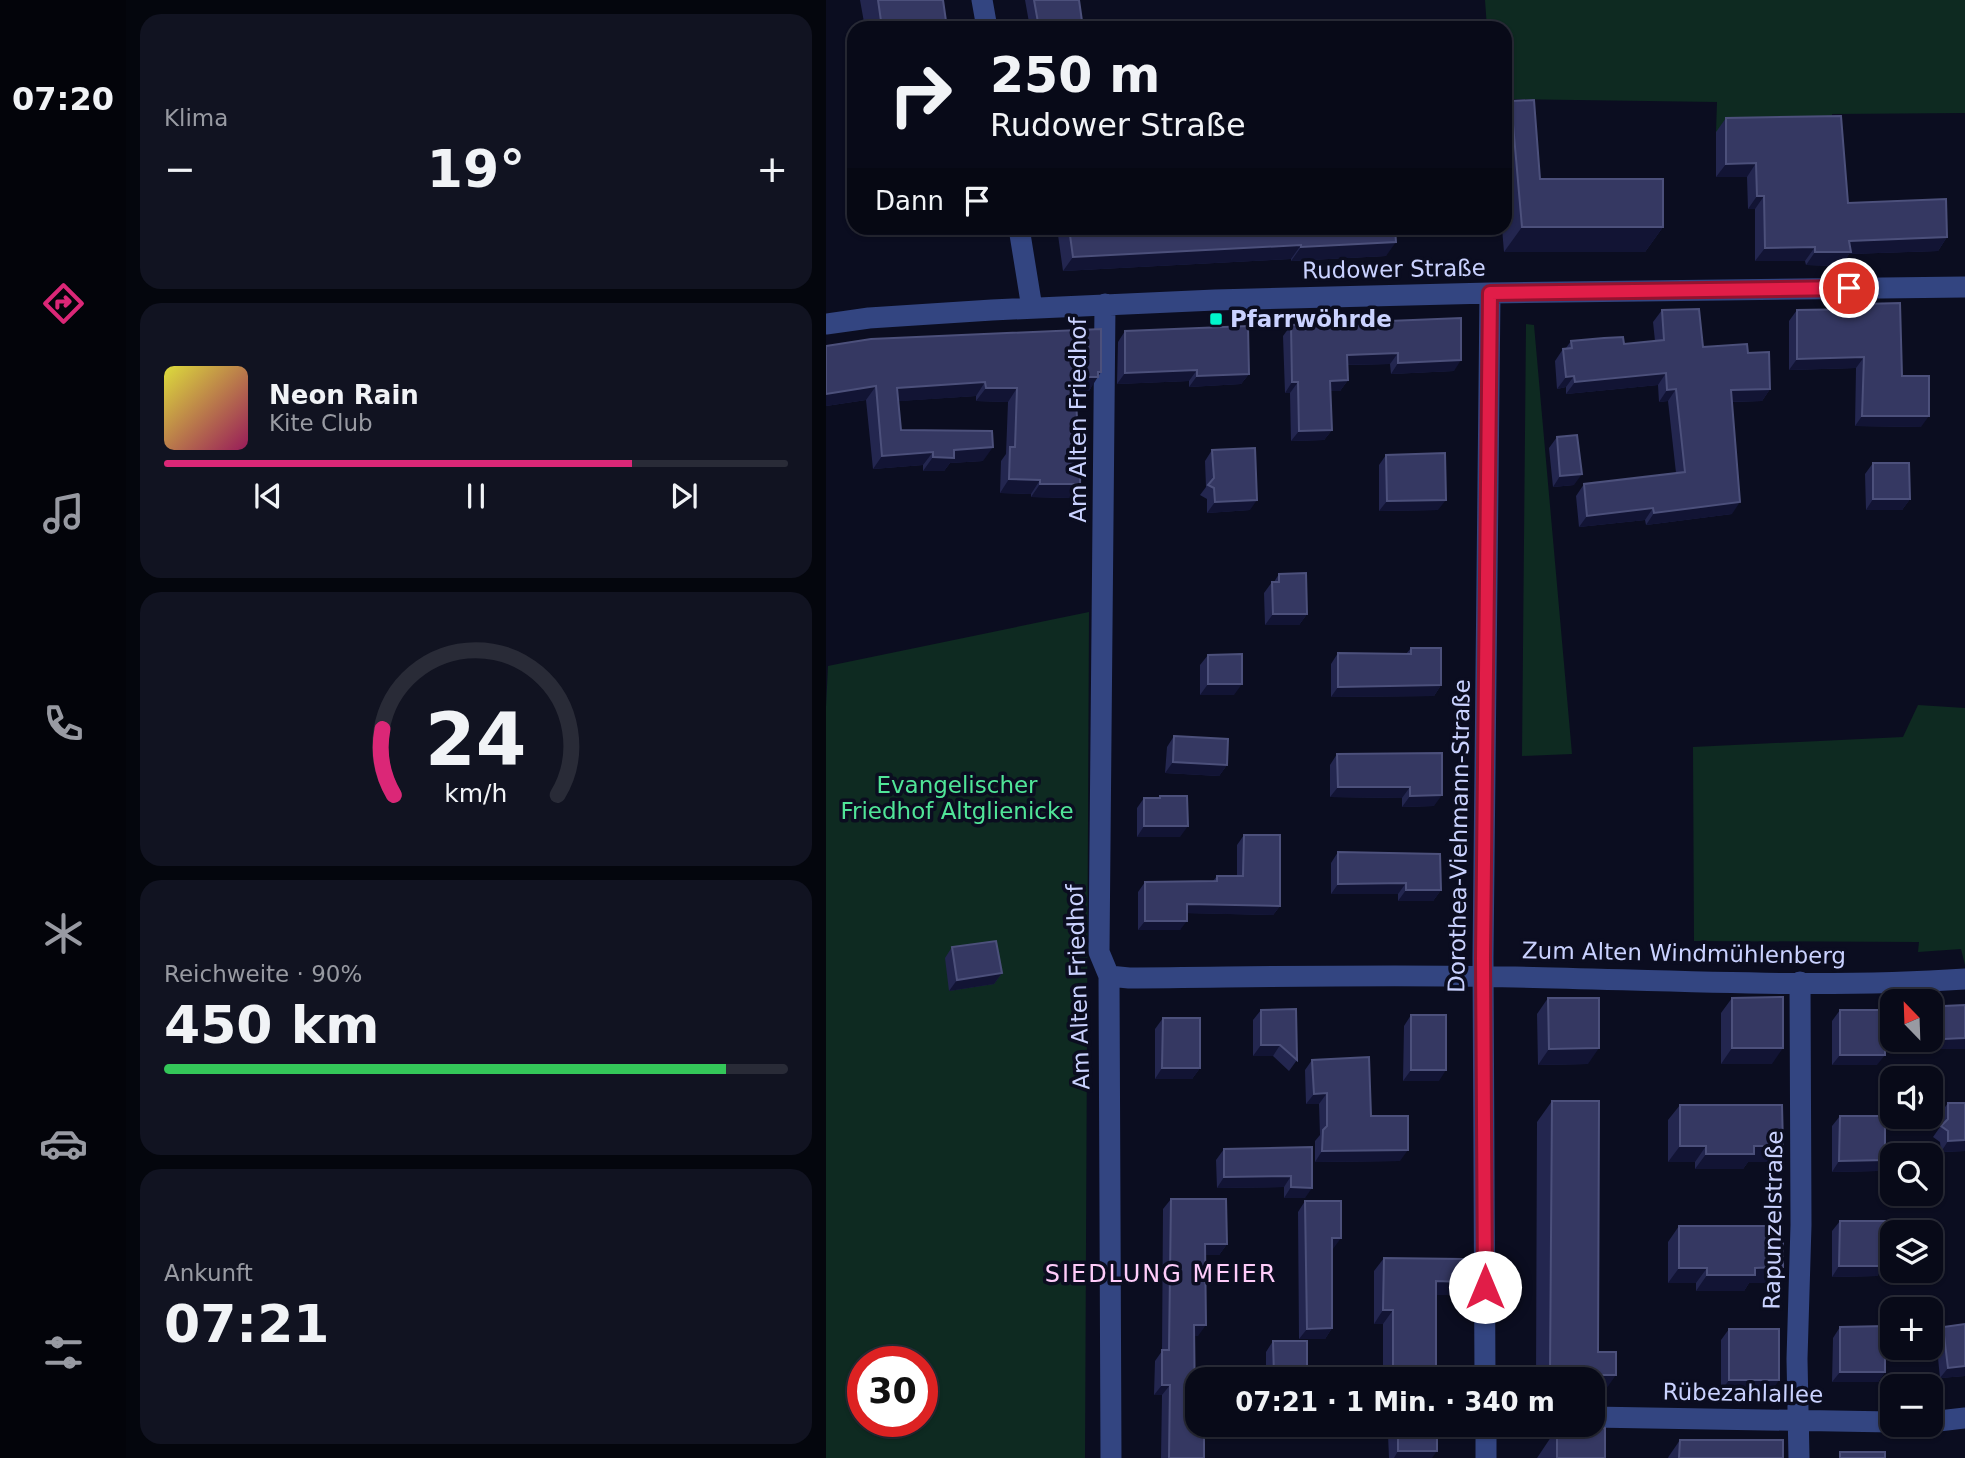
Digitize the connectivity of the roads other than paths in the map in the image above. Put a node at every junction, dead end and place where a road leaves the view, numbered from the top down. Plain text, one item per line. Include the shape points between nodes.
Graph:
1 (982, 0) edge
2 (986, 21) edge
3 (1020, 235) edge
4 (1965, 287) edge
5 (1490, 293) junction
6 (1105, 304) junction
7 (1032, 308) junction
8 (826, 324) edge
9 (1109, 976) junction
10 (1483, 976) junction
11 (1965, 979) edge
12 (1800, 982) junction
13 (1485, 1367) edge
14 (1605, 1417) edge
15 (1965, 1418) edge
16 (1798, 1419) junction
17 (1943, 1421) edge
18 (1880, 1422) edge
19 (1486, 1437) edge
20 (1111, 1458) edge
21 (1486, 1458) edge
22 (1799, 1458) edge

1 - 2 street
3 - 7 street
4 - 5 street, Rudower Straße
5 - 6 street, Rudower Straße
5 - 10 street, Dorothea-Viehmann-Straße
6 - 7 street, Rudower Straße
6 - 9 street, Am Alten Friedhof via 1099,952
7 - 8 street, Rudower Straße via 869,317
9 - 10 street, Zum Alten Windmühlenberg
9 - 20 street, Am Alten Friedhof
10 - 12 street, Zum Alten Windmühlenberg
10 - 13 street, Dorothea-Viehmann-Straße
11 - 12 street, Zum Alten Windmühlenberg
12 - 16 street, Rapunzelstraße
14 - 16 street, Rübezahlallee
15 - 17 street
16 - 18 street, Rübezahlallee
16 - 22 street, Rapunzelstraße
19 - 21 street

